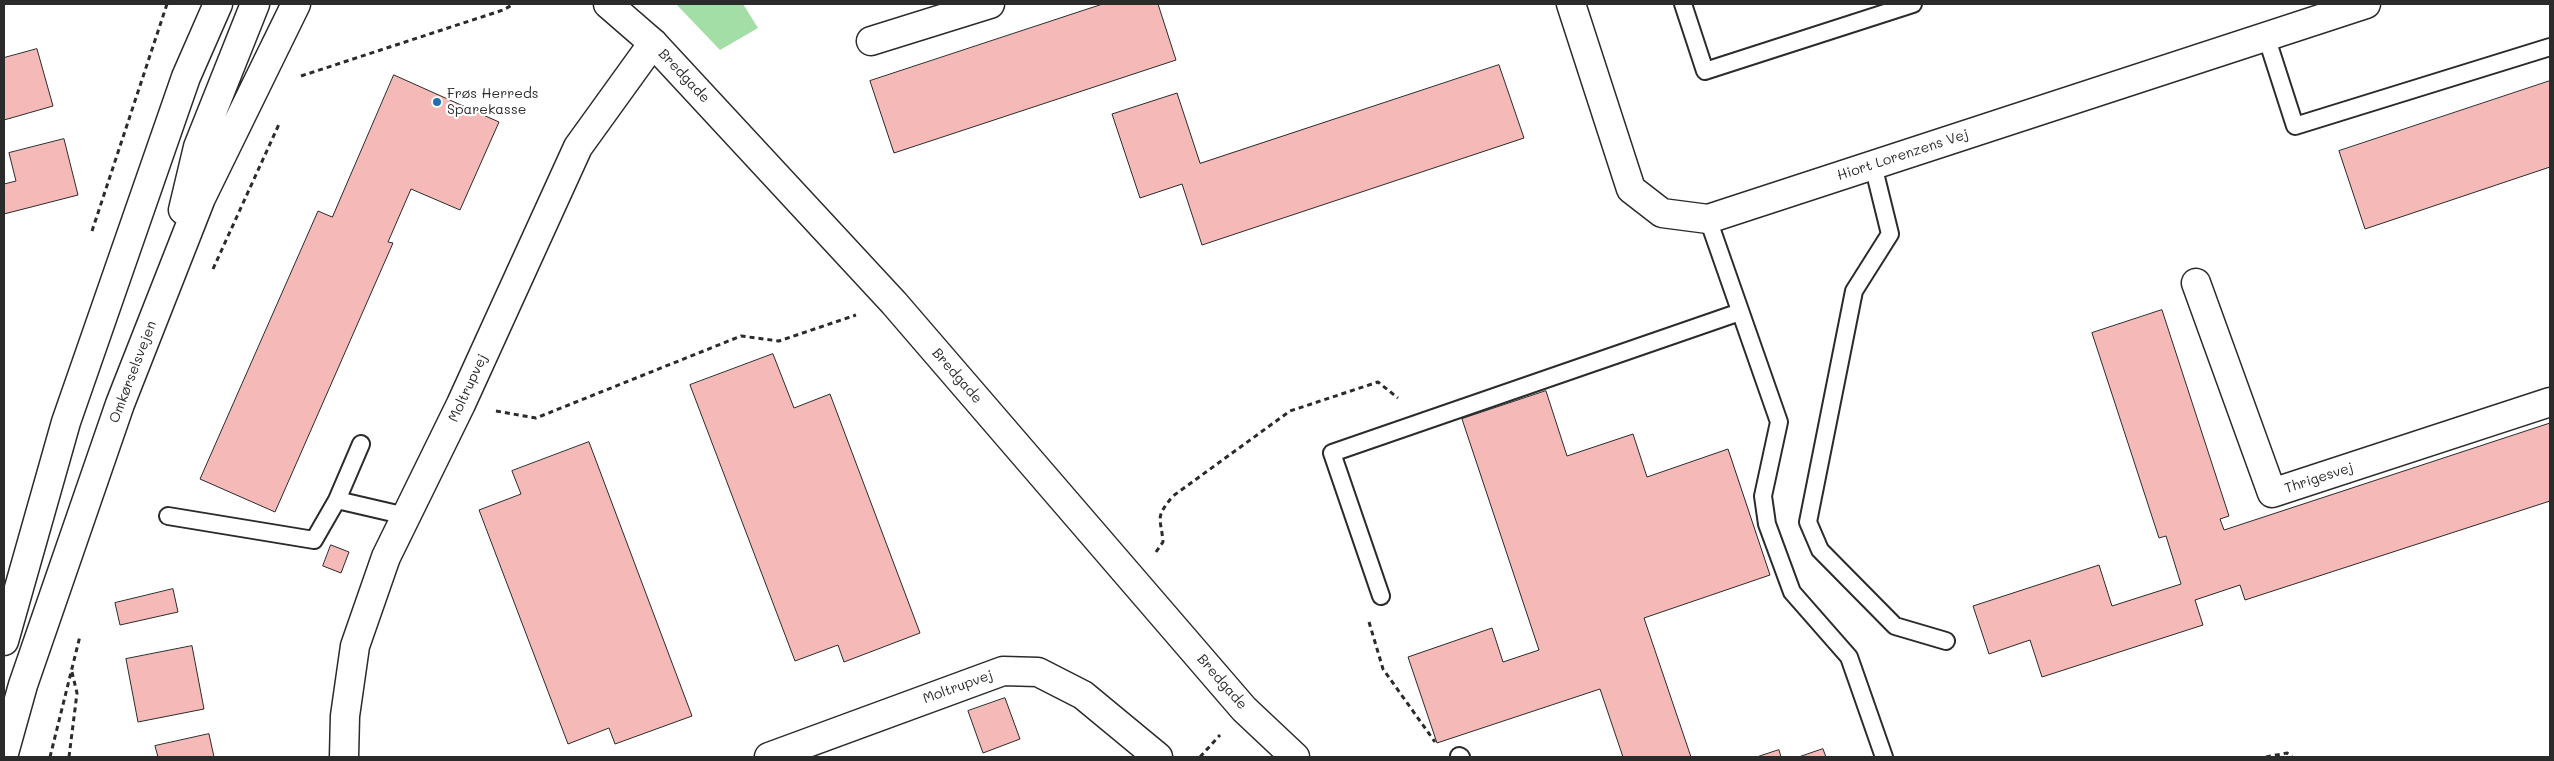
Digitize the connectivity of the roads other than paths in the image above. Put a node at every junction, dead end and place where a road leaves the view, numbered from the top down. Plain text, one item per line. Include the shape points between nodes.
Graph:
1 (218, 4) edge
2 (255, 4) edge
3 (296, 4) edge
4 (608, 4) edge
5 (990, 4) edge
6 (1571, 4) edge
7 (1683, 4) edge
8 (1913, 4) edge
9 (2366, 4) edge
10 (2266, 36) junction
11 (871, 40) dead end
12 (653, 42) junction
13 (2550, 46) edge
14 (1873, 165) junction
15 (1708, 219) junction
16 (2196, 284) dead end
17 (164, 292) junction
18 (1740, 312) junction
19 (2550, 402) edge
20 (361, 444) dead end
21 (338, 500) junction
22 (168, 516) dead end
23 (406, 516) junction
24 (1381, 596) road end
25 (4, 641) edge
26 (1946, 641) dead end
27 (4, 753) edge
28 (344, 757) edge
29 (769, 757) edge
30 (1158, 757) edge
31 (1295, 757) edge
32 (1884, 757) edge

1 - 25 street via 186,77 66,422
2 - 17 street via 198,146
3 - 17 street, Omkørselsvejen via 201,198
4 - 12 street, Bredgade
5 - 11 street
6 - 15 street, Hiort Lorenzens Vej via 1631,190 1662,213
7 - 8 lane via 1705,71
9 - 10 street, Hiort Lorenzens Vej
10 - 13 lane via 2295,126
10 - 14 street, Hiort Lorenzens Vej
12 - 23 street, Moltrupvej via 578,146 461,404
12 - 31 street, Bredgade via 894,303 1244,709
14 - 15 street, Hiort Lorenzens Vej
14 - 26 lane via 1890,234 1854,291 1808,522 1820,550 1895,626
15 - 18 lane
16 - 19 street, Thrigesvej via 2272,494
17 - 27 street, Omkørselsvejen via 120,404 23,685
18 - 24 lane via 1332,452
18 - 32 lane via 1779,422 1763,496 1767,524 1792,592 1849,657
20 - 21 lane
21 - 22 lane via 314,540
21 - 23 lane
23 - 28 street, Moltrupvej via 386,557 356,646 345,716
29 - 30 street, Moltrupvej via 1003,671 1038,672 1083,695

